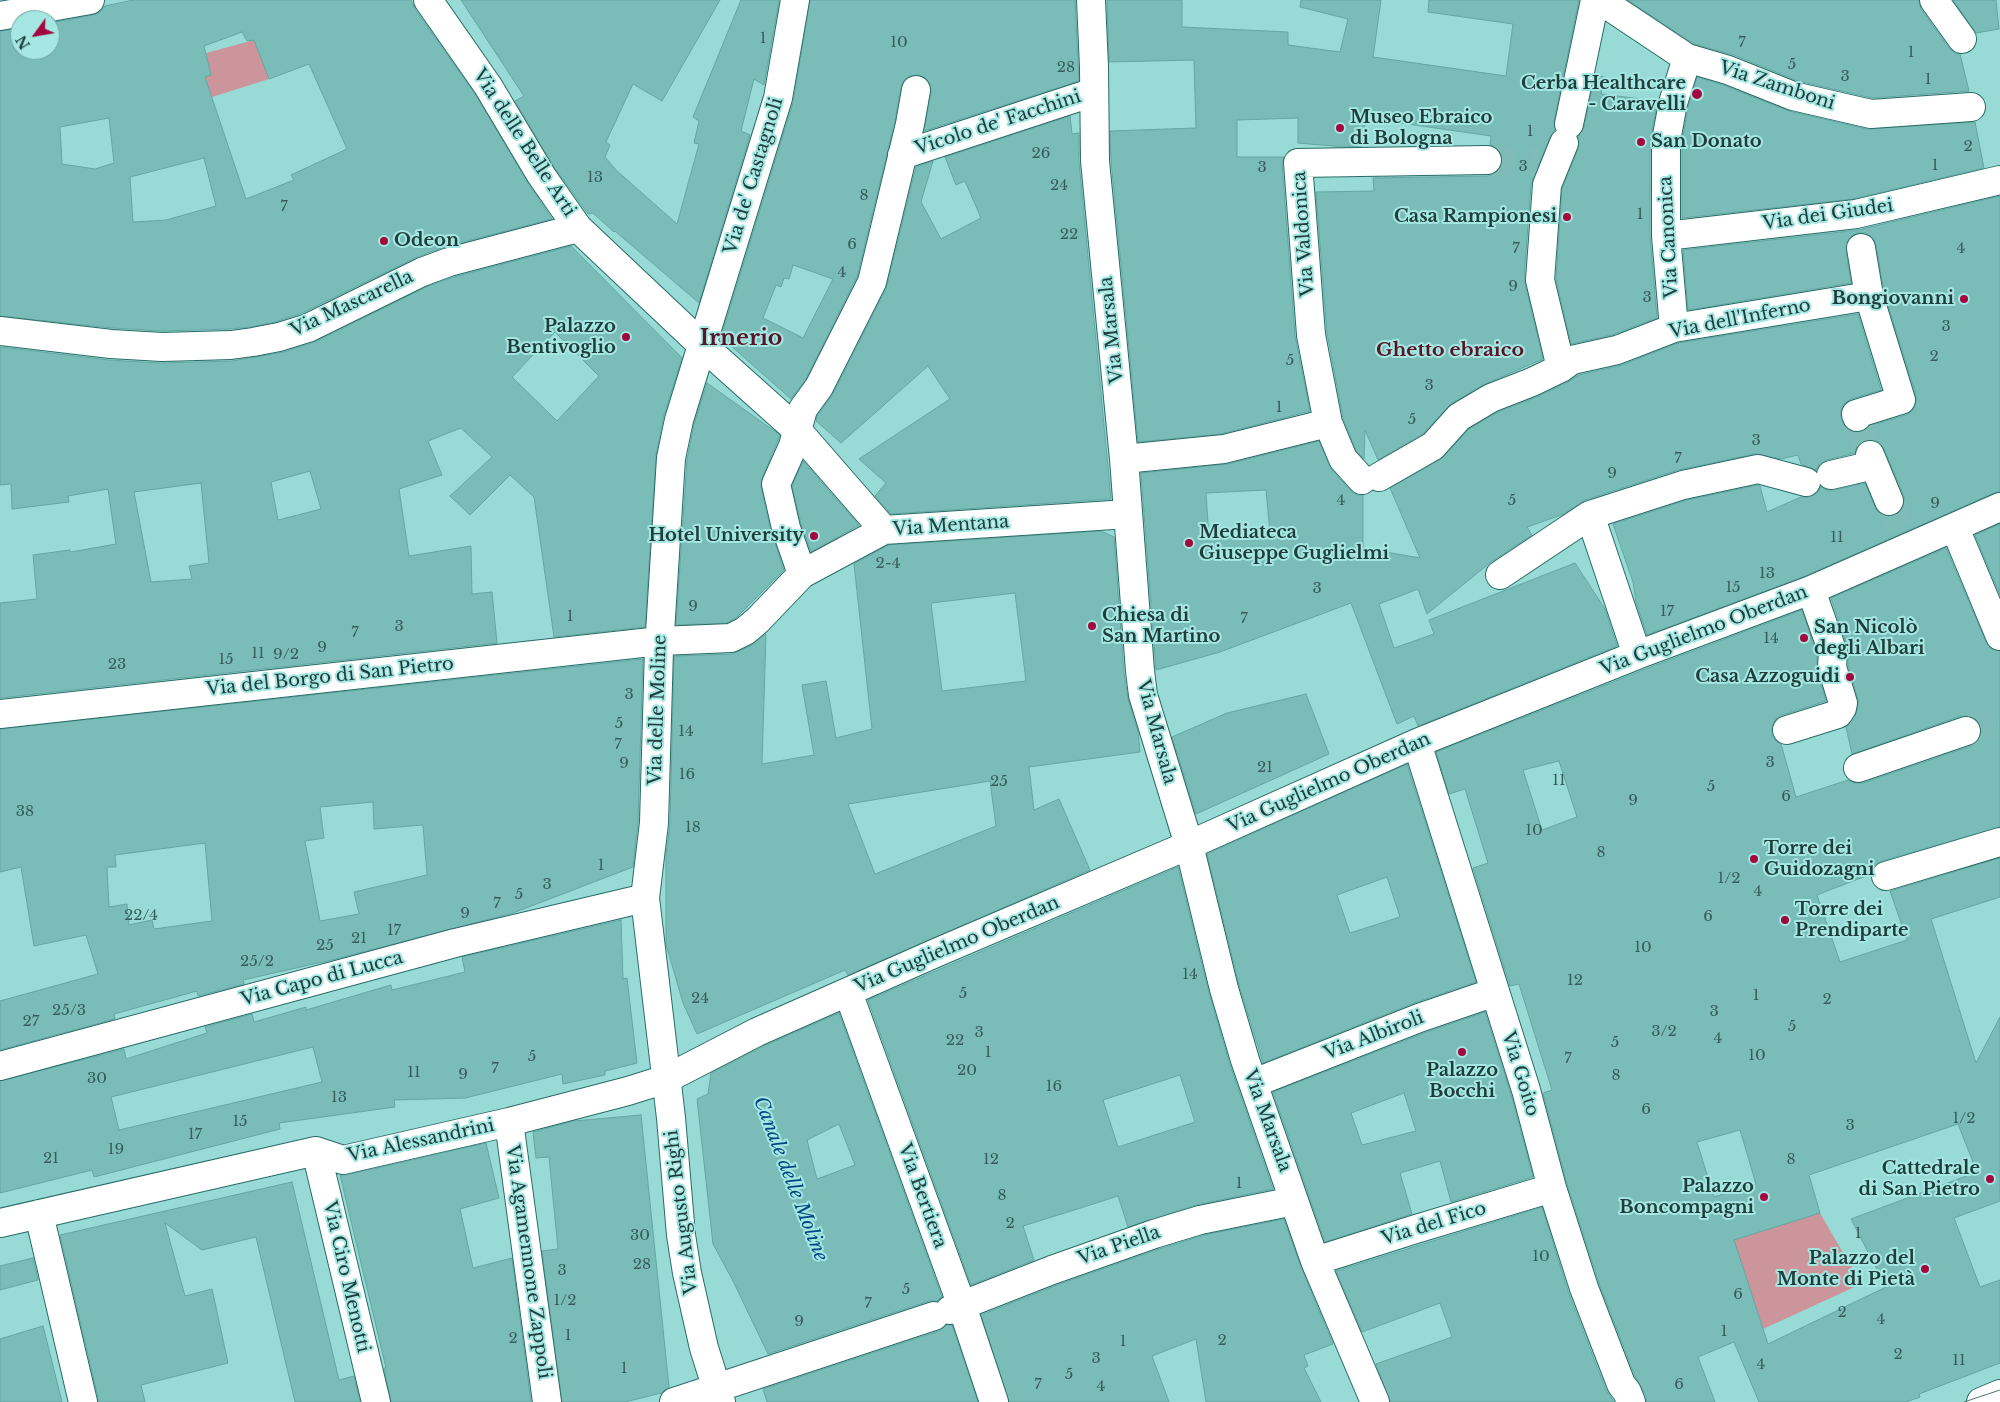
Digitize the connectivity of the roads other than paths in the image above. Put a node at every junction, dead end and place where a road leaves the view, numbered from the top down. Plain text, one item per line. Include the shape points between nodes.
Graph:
1 (90, 0) edge
2 (428, 0) edge
3 (1091, 0) edge
4 (1595, 0) edge
5 (1600, 0) edge
6 (1934, 0) edge
7 (794, 2) edge
8 (0, 16) edge
9 (1962, 39) dead end
10 (1687, 58) junction
11 (916, 90) dead end
12 (1094, 92) junction
13 (1970, 107) dead end
14 (902, 155) junction
15 (1487, 160) tunnel mouth
16 (1994, 182) edge
17 (578, 228) junction
18 (1859, 229) junction
19 (1666, 236) junction
20 (1869, 296) junction
21 (1674, 328) junction
22 (0, 332) edge
23 (702, 345) junction
24 (1561, 368) junction
25 (1858, 418) dead end
26 (1328, 423) junction
27 (797, 430) junction
28 (1124, 459) junction
29 (1371, 478) joint
30 (1889, 501) tunnel mouth
31 (2000, 507) edge
32 (1128, 514) junction
33 (1590, 515) junction
34 (1954, 528) junction
35 (884, 530) junction
36 (802, 574) junction
37 (1500, 574) dead end
38 (1811, 590) junction
39 (2000, 636) edge
40 (660, 640) junction
41 (1637, 655) junction
42 (0, 714) edge
43 (1787, 730) dead end
44 (1966, 731) tunnel mouth
45 (1417, 743) junction
46 (1858, 768) dead end
47 (2000, 842) edge
48 (1189, 845) junction
49 (1886, 876) dead end
50 (645, 898) junction
51 (848, 992) junction
52 (1495, 992) junction
53 (0, 1066) edge
54 (666, 1079) junction
55 (1254, 1083) junction
56 (509, 1122) junction
57 (316, 1152) junction
58 (1552, 1188) junction
59 (1294, 1201) junction
60 (39, 1214) junction
61 (0, 1223) edge
62 (1315, 1262) junction
63 (949, 1311) junction
64 (2000, 1394) edge
65 (719, 1395) edge
66 (1629, 1397) edge
67 (83, 1402) edge
68 (376, 1402) edge
69 (547, 1402) edge
70 (674, 1402) edge
71 (994, 1402) edge
72 (1375, 1402) edge
73 (1980, 1402) edge

1 - 8 street
2 - 17 street, Via delle Belle Arti via 488,86 536,168
3 - 12 street, Via Marsala
4 - 24 street via 1547,185 1540,280
5 - 10 street, Via Zamboni
6 - 9 street
7 - 23 street, Via de' Castagnoli via 778,98
10 - 13 street, Via Zamboni via 1728,70 1793,96 1862,113
10 - 19 street, Via Canonica via 1666,140
11 - 14 street, Vicolo de' Facchini
12 - 14 street, Vicolo de' Facchini
12 - 28 street, Via Marsala via 1095,160
14 - 27 street, Vicolo de' Facchini via 872,282 819,388 803,409
15 - 26 street, Via Valdonica via 1298,163 1311,335
16 - 18 street, Via dei Giudei
17 - 22 street, Via Mascarella via 449,262 308,328 253,342 162,347
17 - 23 street, Via delle Belle Arti
18 - 19 street, Via dei Giudei
18 - 20 street
19 - 21 street, Via Canonica
20 - 21 street, Via dell'Inferno
20 - 25 street via 1901,400 1856,414
21 - 24 street, Via dell'Inferno via 1617,350 1572,360
23 - 27 street, Via delle Belle Arti
23 - 40 street, Via delle Moline via 671,458
24 - 29 street, Via dell'Inferno via 1491,398 1459,417 1433,446
26 - 28 street via 1224,449
26 - 29 street, Via Valdonica via 1343,459
27 - 35 street, Via delle Belle Arti
27 - 36 street, Vicolo de' Facchini via 776,484 786,528
28 - 32 street, Via Marsala
30 - 33 street via 1872,460 1819,478 1758,469 1683,485
31 - 34 street, Via Guglielmo Oberdan
32 - 35 street, Via Mentana
32 - 48 street, Via Marsala via 1144,695
33 - 37 street
33 - 41 street
34 - 38 street, Via Guglielmo Oberdan via 1906,543
34 - 39 street
35 - 36 street, Via Mentana
36 - 40 street, Via Mentana via 740,634 731,638
38 - 41 street, Via Guglielmo Oberdan
38 - 43 street via 1833,653 1832,667 1843,703 1838,714
40 - 42 street, Via del Borgo di San Pietro
40 - 50 street, Via delle Moline via 654,823
41 - 45 street, Via Guglielmo Oberdan
44 - 46 street
45 - 48 street, Via Guglielmo Oberdan
45 - 52 street, Via Goito
47 - 49 street
48 - 51 street, Via Guglielmo Oberdan
48 - 55 street, Via Marsala via 1224,989
50 - 53 street, Via Capo di Lucca via 455,943
50 - 54 street, Via delle Moline
51 - 54 street, Via Guglielmo Oberdan via 757,1032
51 - 63 street, Via Bertiera
52 - 55 street, Via Albiroli via 1419,1018
52 - 58 street, Via Goito
54 - 56 street, Via Alessandrini
54 - 65 street, Via Augusto Righi via 687,1273 704,1348
55 - 59 street, Via Marsala
56 - 57 street, Via Alessandrini via 343,1160
56 - 69 street, Via Agamennone Zappoli
57 - 60 street, Via Alessandrini
57 - 68 street, Via Ciro Menotti
58 - 62 street, Via del Fico
58 - 66 street, Via Goito via 1584,1288
59 - 62 street, Via Marsala
59 - 63 street, Via Piella via 1200,1220 1154,1234
60 - 61 street, Via Alessandrini
60 - 67 street
62 - 72 street, Via Marsala
63 - 65 street, Via Piella
63 - 71 street, Via Bertiera
64 - 73 street
65 - 70 street, Via Piella

